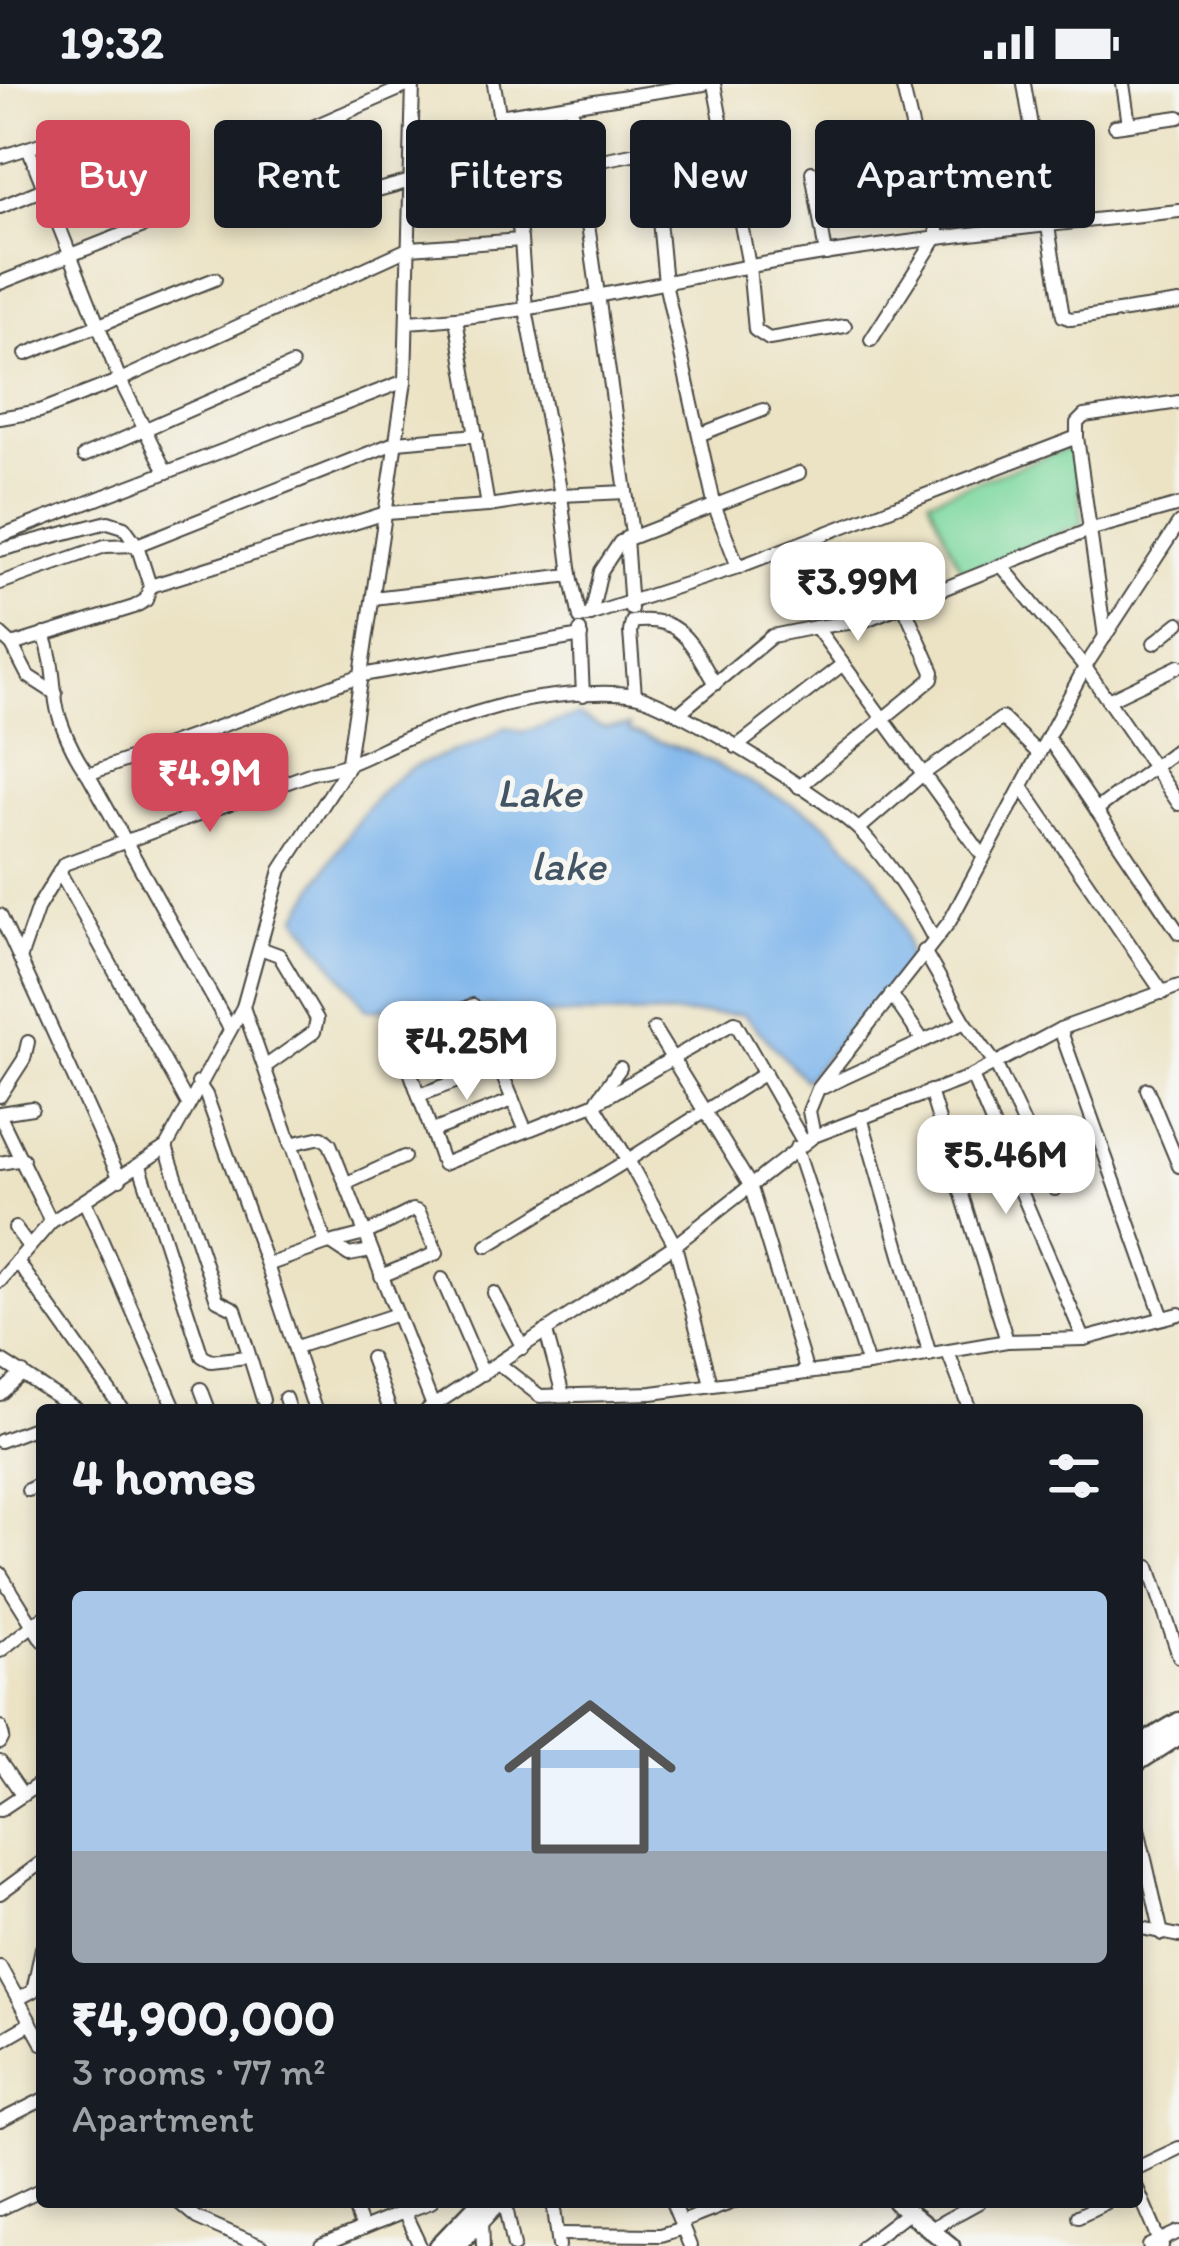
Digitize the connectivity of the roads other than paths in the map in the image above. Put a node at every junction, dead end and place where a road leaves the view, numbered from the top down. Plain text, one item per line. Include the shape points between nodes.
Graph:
1 (412, 84) edge
2 (494, 84) edge
3 (704, 84) edge
4 (714, 84) edge
5 (902, 84) edge
6 (1024, 84) edge
7 (1123, 84) edge
8 (571, 105) junction
9 (340, 115) junction
10 (499, 116) junction
11 (1179, 117) edge
12 (328, 120) edge
13 (412, 120) edge
14 (574, 120) edge
15 (1030, 120) edge
16 (36, 145) edge
17 (28, 148) junction
18 (0, 158) edge
19 (606, 159) edge
20 (36, 168) edge
21 (812, 172) dead end
22 (406, 182) edge
23 (36, 191) edge
24 (0, 206) edge
25 (1179, 212) edge
26 (1095, 220) edge
27 (60, 228) edge
28 (138, 228) edge
29 (410, 228) edge
30 (590, 228) edge
31 (1014, 228) edge
32 (1048, 228) edge
33 (938, 235) junction
34 (521, 239) junction
35 (410, 248) junction
36 (826, 254) junction
37 (70, 255) junction
38 (749, 266) junction
39 (214, 279) dead end
40 (0, 283) edge
41 (665, 283) junction
42 (599, 292) junction
43 (1179, 303) edge
44 (526, 309) junction
45 (456, 319) junction
46 (407, 322) junction
47 (98, 324) junction
48 (845, 326) dead end
49 (871, 340) dead end
50 (26, 353) dead end
51 (292, 364) dead end
52 (120, 380) junction
53 (405, 382) junction
54 (1179, 402) edge
55 (763, 410) dead end
56 (1, 416) edge
57 (144, 428) junction
58 (700, 434) junction
59 (477, 435) junction
60 (1077, 437) junction
61 (397, 442) junction
62 (84, 457) dead end
63 (166, 472) junction
64 (799, 473) dead end
65 (626, 492) junction
66 (561, 495) junction
67 (1179, 505) edge
68 (488, 506) junction
69 (715, 507) junction
70 (386, 513) junction
71 (1179, 524) edge
72 (1092, 529) junction
73 (0, 536) edge
74 (629, 536) junction
75 (137, 545) junction
76 (0, 550) edge
77 (1001, 566) junction
78 (738, 567) junction
79 (571, 575) junction
80 (0, 583) edge
81 (150, 586) junction
82 (373, 598) junction
83 (630, 602) junction
84 (904, 606) junction
85 (586, 617) junction
86 (632, 622) junction
87 (1179, 622) edge
88 (816, 627) junction
89 (0, 634) edge
90 (44, 634) junction
91 (580, 636) junction
92 (1105, 638) junction
93 (1154, 644) dead end
94 (12, 645) junction
95 (843, 664) junction
96 (1179, 666) edge
97 (1085, 667) junction
98 (362, 675) junction
99 (715, 683) junction
100 (56, 694) junction
101 (583, 695) junction
102 (635, 695) junction
103 (1108, 700) junction
104 (678, 714) junction
105 (882, 718) junction
106 (1048, 738) junction
107 (736, 747) junction
108 (1179, 748) edge
109 (1039, 754) junction
110 (1153, 766) junction
111 (347, 768) junction
112 (88, 774) junction
113 (923, 774) junction
114 (799, 787) junction
115 (1022, 787) junction
116 (1179, 804) edge
117 (1096, 810) junction
118 (859, 829) junction
119 (124, 840) junction
120 (982, 856) junction
121 (58, 871) junction
122 (0, 915) edge
123 (1179, 933) edge
124 (934, 939) junction
125 (260, 948) junction
126 (924, 951) junction
127 (20, 959) junction
128 (1179, 986) edge
129 (1163, 993) junction
130 (891, 994) junction
131 (243, 1007) junction
132 (964, 1022) junction
133 (229, 1028) junction
134 (654, 1029) dead end
135 (1060, 1029) junction
136 (923, 1041) junction
137 (28, 1042) dead end
138 (673, 1057) junction
139 (995, 1063) junction
140 (266, 1066) junction
141 (499, 1066) junction
142 (620, 1068) dead end
143 (765, 1073) junction
144 (972, 1076) junction
145 (198, 1083) junction
146 (818, 1089) junction
147 (1147, 1089) dead end
148 (930, 1091) junction
149 (418, 1095) junction
150 (0, 1096) edge
151 (513, 1100) junction
152 (188, 1104) junction
153 (594, 1104) junction
154 (32, 1108) dead end
155 (705, 1111) junction
156 (0, 1114) edge
157 (861, 1117) junction
158 (432, 1131) junction
159 (526, 1131) junction
160 (804, 1142) junction
161 (290, 1144) junction
162 (166, 1147) junction
163 (404, 1157) dead end
164 (23, 1159) junction
165 (628, 1160) junction
166 (0, 1163) edge
167 (140, 1166) junction
168 (1179, 1166) edge
169 (120, 1179) junction
170 (345, 1184) junction
171 (750, 1185) junction
172 (1055, 1189) dead end
173 (85, 1202) junction
174 (51, 1222) junction
175 (15, 1228) dead end
176 (364, 1234) junction
177 (328, 1243) junction
178 (675, 1245) junction
179 (487, 1246) dead end
180 (29, 1247) junction
181 (371, 1251) junction
182 (17, 1261) junction
183 (267, 1265) junction
184 (381, 1276) junction
185 (442, 1279) dead end
186 (0, 1281) edge
187 (494, 1293) dead end
188 (397, 1314) junction
189 (1179, 1314) edge
190 (1163, 1318) junction
191 (546, 1332) junction
192 (1084, 1340) junction
193 (1007, 1341) junction
194 (296, 1347) junction
195 (523, 1348) junction
196 (948, 1352) junction
197 (930, 1355) junction
198 (247, 1357) junction
199 (371, 1358) dead end
200 (0, 1360) edge
201 (500, 1364) junction
202 (868, 1365) junction
203 (23, 1373) junction
204 (807, 1373) junction
205 (483, 1374) junction
206 (711, 1384) junction
207 (201, 1389) dead end
208 (652, 1393) junction
209 (0, 1394) edge
210 (563, 1395) junction
211 (263, 1400) dead end
212 (542, 1403) edge
213 (69, 1404) edge
214 (119, 1404) edge
215 (169, 1404) edge
216 (206, 1404) edge
217 (313, 1404) edge
218 (388, 1404) edge
219 (429, 1404) edge
220 (436, 1404) edge
221 (657, 1404) edge
222 (968, 1404) edge
223 (36, 1427) edge
224 (0, 1442) edge
225 (36, 1486) edge
226 (28, 1490) dead end
227 (1149, 1567) dead end
228 (0, 1573) edge
229 (36, 1618) edge
230 (36, 1621) edge
231 (2, 1645) edge
232 (1179, 1656) edge
233 (0, 1727) edge
234 (1178, 1736) edge
235 (0, 1743) edge
236 (1143, 1745) edge
237 (1143, 1759) edge
238 (0, 1762) edge
239 (36, 1786) edge
240 (22, 1794) junction
241 (0, 1810) edge
242 (1143, 1850) edge
243 (36, 1866) edge
244 (0, 1893) edge
245 (1143, 1929) edge
246 (1162, 1934) junction
247 (1179, 1936) edge
248 (0, 1968) edge
249 (36, 1977) edge
250 (18, 1999) junction
251 (31, 2023) junction
252 (36, 2032) edge
253 (0, 2042) edge
254 (36, 2103) edge
255 (0, 2121) edge
256 (1179, 2148) edge
257 (1143, 2165) edge
258 (36, 2192) edge
259 (1143, 2205) edge
260 (185, 2208) edge
261 (203, 2208) edge
262 (354, 2208) edge
263 (504, 2208) edge
264 (554, 2208) edge
265 (675, 2208) edge
266 (718, 2208) edge
267 (901, 2208) edge
268 (903, 2208) edge
269 (968, 2208) edge
270 (1095, 2208) edge
271 (0, 2209) edge
272 (395, 2210) edge
273 (481, 2211) edge
274 (1078, 2216) dead end
275 (197, 2218) junction
276 (682, 2225) junction
277 (362, 2228) junction
278 (930, 2229) junction
279 (1179, 2233) edge
280 (558, 2240) edge
281 (1157, 2244) edge
282 (254, 2245) edge
283 (321, 2246) edge
284 (420, 2246) edge
285 (438, 2246) edge
286 (458, 2246) edge
287 (483, 2246) edge
288 (514, 2246) edge
289 (690, 2246) edge
290 (863, 2246) edge
291 (952, 2246) edge

1 - 9 street
1 - 13 street
2 - 10 street
3 - 8 street
4 - 38 street
5 - 33 street
6 - 15 street
7 - 11 street via 1122,125
8 - 10 street
8 - 14 street
9 - 12 street
9 - 22 street via 359,195
10 - 34 street
16 - 17 street
17 - 18 street
17 - 20 street
19 - 41 street via 637,153 654,168
21 - 36 street
23 - 24 street
25 - 26 street
27 - 37 street
28 - 37 street
29 - 35 street
30 - 42 street
31 - 33 street
32 - 43 street via 1063,316
33 - 36 street
33 - 49 street
34 - 35 street
34 - 44 street
35 - 46 street
35 - 52 street
36 - 38 street
37 - 40 street
37 - 47 street
38 - 41 street
38 - 48 street via 760,337
39 - 47 street
41 - 42 street
41 - 58 street
42 - 44 street
42 - 65 street
44 - 45 street
44 - 66 street
45 - 46 street
45 - 59 street
46 - 53 street
47 - 50 street
47 - 52 street
51 - 57 street
52 - 56 street via 40,411
52 - 57 street
53 - 61 street
53 - 63 street
54 - 60 street via 1084,416
55 - 58 street
57 - 62 street
57 - 63 street
58 - 69 street
59 - 61 street
59 - 68 street
60 - 72 street
60 - 78 street
61 - 70 street
61 - 75 street
63 - 73 street
64 - 69 street
65 - 66 street
65 - 74 street
66 - 68 street
66 - 79 street
67 - 72 street
68 - 70 street
69 - 74 street
69 - 78 street
70 - 81 street
70 - 82 street
71 - 92 street
72 - 77 street
72 - 92 street
74 - 83 street
74 - 85 street via 608,555
75 - 76 street via 124,526 108,522
75 - 80 street via 104,546
75 - 81 street
77 - 84 street
77 - 97 street
78 - 83 street
79 - 82 street
79 - 85 street
81 - 90 street via 134,608
82 - 98 street
83 - 85 street
83 - 86 street
84 - 88 street
84 - 105 street via 932,679
85 - 91 street
86 - 99 street via 676,628
86 - 102 street
87 - 93 street
88 - 95 street
88 - 99 street via 772,636
89 - 94 street
90 - 94 street
90 - 100 street
91 - 98 street
91 - 101 street
92 - 97 street
94 - 100 street via 28,676
95 - 105 street
95 - 107 street
96 - 103 street
97 - 103 street
97 - 106 street
98 - 111 street
98 - 112 street
99 - 104 street
100 - 112 street via 70,748
101 - 102 street
101 - 111 street via 500,706
102 - 104 street
103 - 110 street
104 - 107 street
105 - 113 street
105 - 114 street
106 - 109 street
106 - 117 street
107 - 114 street
108 - 110 street
109 - 113 street via 1002,718
109 - 115 street
110 - 116 street
110 - 117 street
111 - 119 street via 315,772
111 - 125 street via 281,870
112 - 119 street
113 - 118 street
113 - 120 street
114 - 118 street
115 - 120 street
115 - 129 street
117 - 123 street
118 - 124 street via 908,889
119 - 121 street
119 - 133 street
120 - 124 street
121 - 127 street
121 - 152 street
122 - 127 street
124 - 126 street
125 - 131 street
125 - 140 street via 279,955 317,1019 314,1032
126 - 130 street
126 - 132 street
127 - 169 street
128 - 129 street
129 - 135 street
130 - 136 street
130 - 146 street
131 - 133 street
131 - 140 street
132 - 136 street
132 - 139 street
133 - 145 street
134 - 138 street
135 - 139 street
135 - 190 street
136 - 146 street
137 - 150 street
138 - 143 street via 736,1022
138 - 153 street
138 - 155 street
139 - 144 street
139 - 172 street
140 - 161 street
141 - 149 street
141 - 149 street via 473,1005 449,1014 405,1057
141 - 151 street
142 - 153 street
143 - 155 street
143 - 160 street
144 - 148 street
144 - 192 street
145 - 152 street
145 - 183 street
146 - 160 street
147 - 168 street
148 - 157 street
148 - 193 street
149 - 158 street
151 - 158 street
151 - 159 street
152 - 162 street
153 - 159 street
153 - 165 street
154 - 156 street
155 - 165 street
155 - 171 street
156 - 164 street
157 - 160 street
157 - 197 street
158 - 159 street via 443,1164
160 - 171 street
160 - 202 street
161 - 170 street via 327,1139
161 - 177 street
162 - 167 street
162 - 198 street via 218,1300 233,1305
163 - 170 street
164 - 166 street
164 - 174 street
165 - 178 street
165 - 179 street
167 - 169 street
167 - 198 street via 202,1356
169 - 173 street
170 - 176 street
171 - 178 street
171 - 204 street
173 - 174 street
173 - 215 street
174 - 180 street
175 - 180 street
176 - 177 street
176 - 181 street
176 - 184 street via 413,1210 438,1249
177 - 181 street via 349,1255
177 - 183 street
178 - 191 street
178 - 206 street
180 - 182 street
181 - 184 street
182 - 186 street
182 - 214 street
183 - 194 street
184 - 188 street
185 - 205 street
187 - 195 street
188 - 194 street
188 - 219 street
189 - 190 street
190 - 192 street
191 - 195 street
191 - 210 street
192 - 193 street
193 - 196 street
194 - 217 street
195 - 201 street
196 - 197 street
196 - 222 street
197 - 202 street
198 - 211 street
199 - 218 street
200 - 203 street
201 - 205 street
201 - 212 street
202 - 204 street
203 - 209 street
203 - 213 street
204 - 206 street
205 - 220 street
206 - 208 street
207 - 216 street
208 - 210 street
208 - 221 street
210 - 212 street
223 - 224 street
225 - 226 street
227 - 232 street
228 - 229 street
230 - 231 street
233 - 235 street
234 - 236 main road
234 - 237 main road
238 - 240 street
239 - 240 street
240 - 241 street
242 - 246 street
243 - 244 street
245 - 246 street
246 - 247 street
248 - 250 street
249 - 250 street via 33,1991
250 - 251 street
251 - 252 street
251 - 253 street
254 - 255 street
256 - 257 street
258 - 271 street
259 - 281 street
260 - 275 street
261 - 275 street
262 - 277 street
263 - 288 street
264 - 280 street
265 - 276 street
266 - 276 street
267 - 290 street
268 - 278 main road
269 - 278 street
270 - 274 street
272 - 277 street
272 - 284 street
273 - 285 main road
273 - 286 main road
273 - 287 street
275 - 282 street
276 - 280 street via 661,2235
276 - 289 street
277 - 283 street
278 - 291 main road
279 - 281 street

